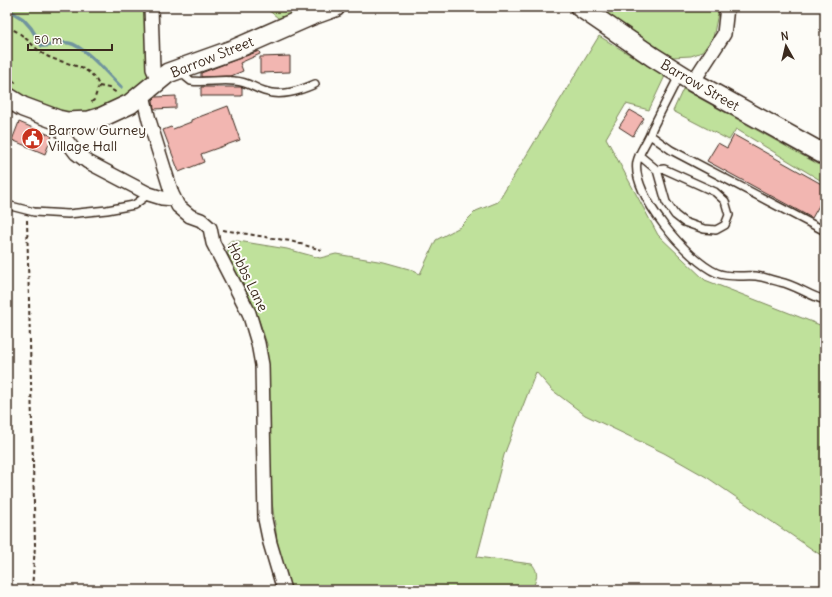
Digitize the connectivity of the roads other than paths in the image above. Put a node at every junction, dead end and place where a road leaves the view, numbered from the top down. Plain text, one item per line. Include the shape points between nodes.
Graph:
1 (151, 7) edge
2 (335, 7) edge
3 (580, 7) edge
4 (727, 7) edge
5 (183, 67) junction
6 (687, 78) junction
7 (158, 80) junction
8 (315, 84) dead end
9 (14, 92) edge
10 (143, 95) junction
11 (58, 120) junction
12 (650, 135) junction
13 (825, 155) edge
14 (640, 156) junction
15 (657, 170) junction
16 (149, 194) junction
17 (174, 199) junction
18 (7, 206) edge
19 (825, 231) edge
20 (825, 300) edge
21 (284, 590) edge

1 - 7 street via 153,70
2 - 5 main road, Barrow Street via 235,50
3 - 6 main road, Barrow Street
4 - 6 street via 724,34
5 - 7 main road, Barrow Street
5 - 8 lane via 186,77 191,81 234,80 277,94 298,92
6 - 12 lane
6 - 13 main road, Barrow Street
7 - 10 main road, Barrow Street
9 - 11 main road, Barrow Street via 24,107
10 - 11 main road, Barrow Street via 118,110 89,121
10 - 17 street via 156,147
11 - 16 street via 64,137 76,153
12 - 14 lane
12 - 19 lane via 671,150
14 - 15 lane
14 - 20 lane via 637,161 637,178 651,205 669,233 693,258 718,274 756,276 782,282
15 - 15 lane via 666,202 675,215 684,222 704,229 716,230 725,225 729,215 725,201 715,192 664,169
16 - 17 street
16 - 18 lane via 134,205 68,214 34,212
17 - 21 street, Hobbs Lane via 190,216 201,220 210,228 213,243 249,313 258,343 262,365 265,518

